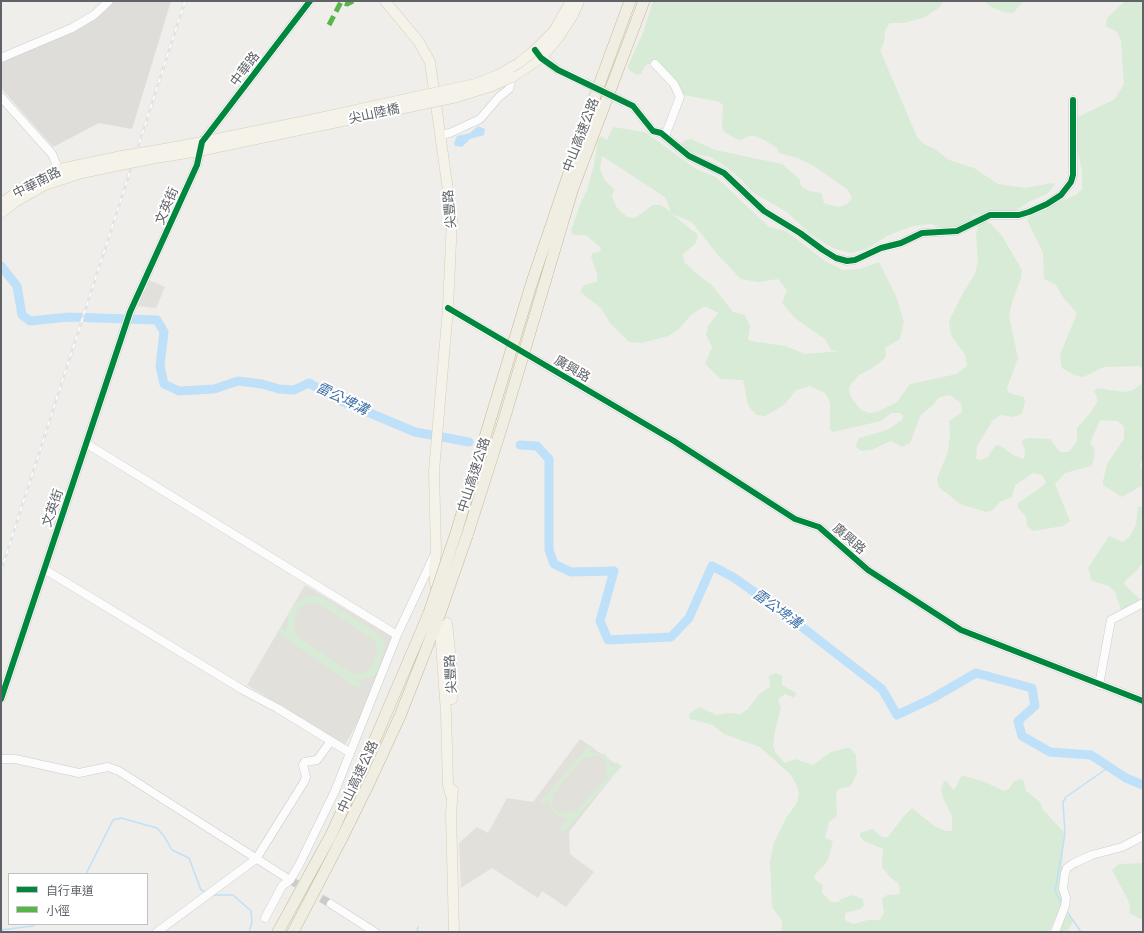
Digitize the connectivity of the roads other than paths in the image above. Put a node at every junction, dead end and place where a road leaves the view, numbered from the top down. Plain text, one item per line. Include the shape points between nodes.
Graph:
1 (109, 1) edge
2 (310, 1) edge
3 (385, 1) edge
4 (571, 1) edge
5 (579, 1) edge
6 (630, 1) edge
7 (644, 1) edge
8 (538, 54) junction
9 (1, 58) edge
10 (655, 64) dead end
11 (512, 77) junction
12 (1, 97) edge
13 (1073, 100) dead end
14 (440, 135) junction
15 (665, 136) junction
16 (201, 146) junction
17 (61, 174) junction
18 (20, 194) junction
19 (1, 203) edge
20 (1, 213) edge
21 (448, 308) junction
22 (505, 342) dead end
23 (531, 357) dead end
24 (87, 444) junction
25 (436, 552) junction
26 (44, 569) junction
27 (1143, 604) edge
28 (433, 616) junction
29 (397, 635) junction
30 (1099, 685) junction
31 (1, 699) edge
32 (1143, 701) edge
33 (331, 741) junction
34 (350, 752) junction
35 (1, 759) edge
36 (1143, 836) edge
37 (256, 859) junction
38 (290, 880) junction
39 (330, 904) tunnel mouth
40 (265, 918) dead end
41 (157, 932) edge
42 (278, 932) edge
43 (292, 932) edge
44 (375, 932) edge
45 (454, 932) edge
46 (1055, 932) edge

1 - 9 street via 94,15 72,28
2 - 16 street, 中華路
3 - 14 main road, 尖豐路 via 419,42 430,62
4 - 8 main road
5 - 8 main road via 558,38
6 - 28 highway, 中山高速公路, bridge via 531,285
7 - 28 highway, 中山高速公路, bridge via 573,188 467,536
8 - 11 main road, 尖山陸橋
8 - 15 street, bridge via 558,70 633,106 653,130
8 - 16 main road, 尖山陸橋, bridge via 475,84
10 - 15 street via 674,84 680,97
11 - 14 street via 509,89 498,97 480,119
11 - 16 main road, 尖山陸橋, bridge via 457,97
12 - 17 street via 52,154
13 - 15 street via 1073,175 1061,195 1029,212 1019,215 990,215 957,231 922,233 901,243 847,261 836,258 764,211 724,173 689,156
14 - 21 main road, 尖豐路 via 452,219
16 - 17 main road, 中華南路, bridge
16 - 24 street, 文英街 via 197,165 130,312
17 - 18 main road, 中華南路
18 - 19 main road, 中華南路
18 - 20 main road, 中華南路
21 - 22 street
21 - 25 main road, 尖豐路 via 436,451
23 - 30 street, 廣興路 via 676,442 795,519 819,527 868,570 961,630
24 - 26 street, 文英街
24 - 29 street
25 - 29 street
25 - 45 main road, 尖豐路 via 434,570 441,634 448,785 451,796
26 - 31 street, 文英街
26 - 33 street
27 - 30 street via 1111,620
28 - 42 highway, 中山高速公路 via 334,828
28 - 43 highway, 中山高速公路 via 400,716 341,840
29 - 34 street
30 - 32 street, 廣興路
33 - 34 street
33 - 37 street via 317,760 305,762 303,765 306,777 304,782
34 - 38 street via 335,791
35 - 37 street via 15,759 79,773 108,767 119,771
36 - 46 street via 1122,847 1092,855 1067,868 1063,888 1066,898 1064,909
37 - 38 street
37 - 41 street
38 - 40 street via 282,886
39 - 44 street

